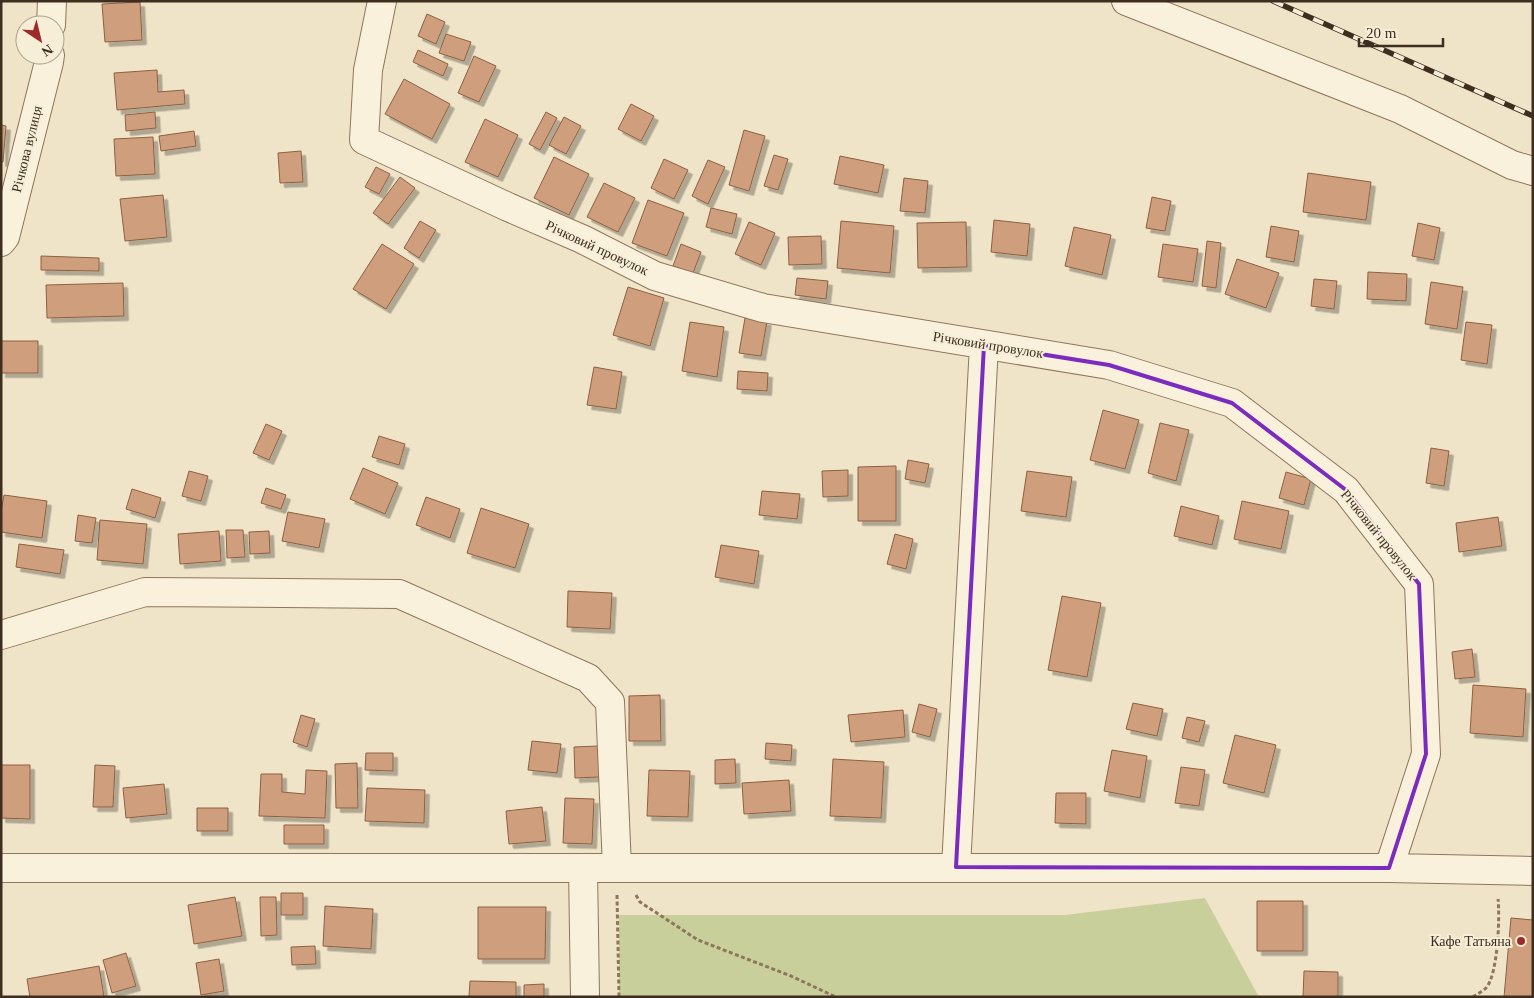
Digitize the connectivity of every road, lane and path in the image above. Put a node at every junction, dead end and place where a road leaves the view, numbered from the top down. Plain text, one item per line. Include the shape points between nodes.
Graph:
1 (52, 1) edge
2 (382, 1) edge
3 (1126, 1) edge
4 (51, 15) edge
5 (48, 65) edge
6 (1533, 172) edge
7 (1, 242) edge
8 (984, 345) junction
9 (1, 635) edge
10 (956, 867) junction
11 (1, 868) edge
12 (583, 868) junction
13 (617, 868) junction
14 (1389, 868) junction
15 (1496, 870) junction
16 (1533, 870) edge
17 (585, 997) edge
18 (619, 997) edge
19 (836, 997) edge
20 (1473, 997) edge

1 - 4 street
2 - 8 street, Річковий провулок via 368,70 364,140 654,276 763,308
3 - 6 street via 1400,109 1512,165
5 - 7 street, Річкова вулиця via 5,238
8 - 10 street
8 - 14 street, Річковий провулок via 1109,365 1232,403 1346,490 1419,584 1426,754
9 - 13 street via 146,592 399,594 588,678 610,702
10 - 13 street
10 - 14 street
11 - 12 street
12 - 13 street
12 - 17 street
13 - 18 path
13 - 19 path via 640,902 698,940
14 - 15 street
15 - 16 street
15 - 20 path via 1499,911 1495,966 1487,988

